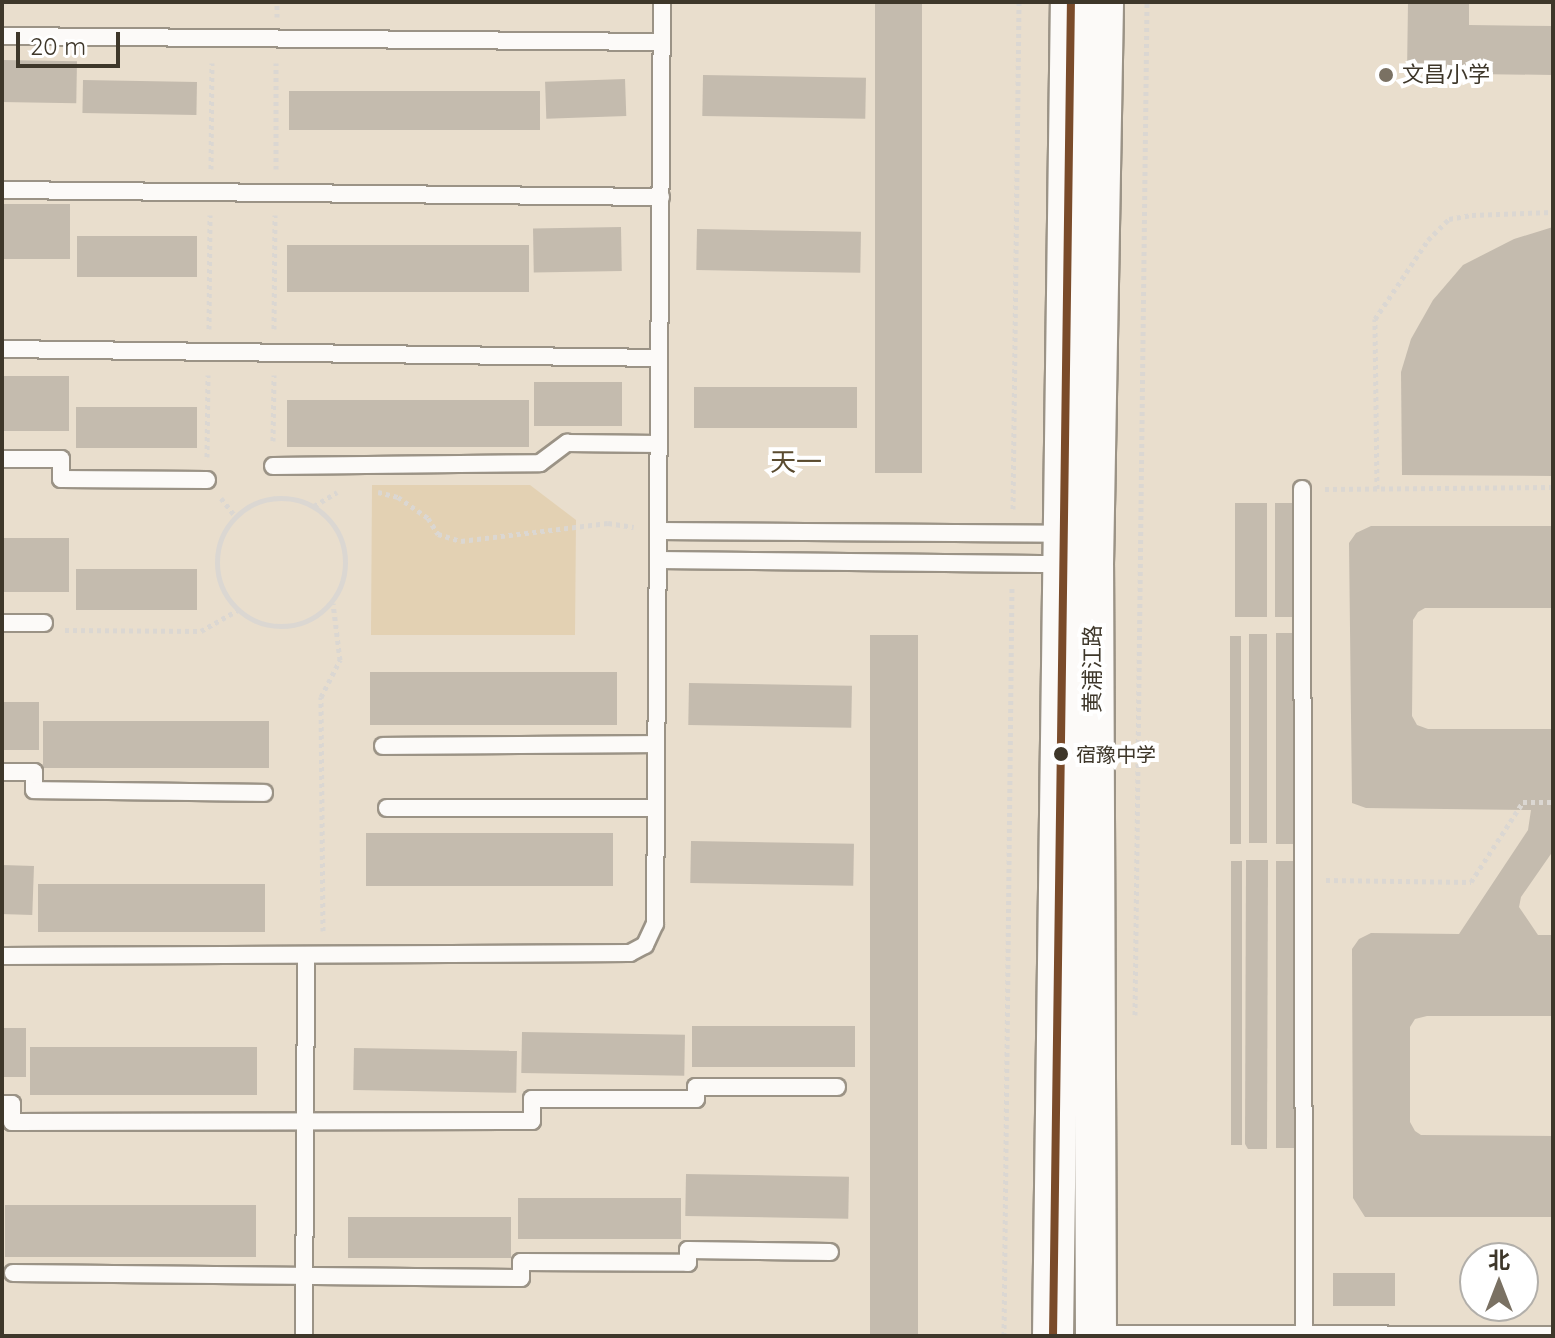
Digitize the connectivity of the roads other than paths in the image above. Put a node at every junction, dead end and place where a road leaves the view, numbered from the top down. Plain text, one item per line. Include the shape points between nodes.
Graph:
1 (662, 2) edge
2 (1071, 2) edge
3 (1103, 2) edge
4 (2, 36) edge
5 (662, 42) junction
6 (2, 190) edge
7 (661, 197) junction
8 (2, 349) edge
9 (659, 358) junction
10 (659, 444) junction
11 (2, 459) edge
12 (273, 466) road end
13 (207, 480) road end
14 (1310, 489) road end
15 (658, 531) junction
16 (1078, 549) junction
17 (658, 560) junction
18 (2, 623) edge
19 (52, 627) road end
20 (656, 744) junction
21 (383, 746) dead end
22 (2, 772) edge
23 (264, 793) dead end
24 (387, 808) dead end
25 (656, 808) junction
26 (315, 955) junction
27 (2, 956) edge
28 (837, 1087) dead end
29 (2, 1104) edge
30 (305, 1121) junction
31 (830, 1252) dead end
32 (13, 1273) dead end
33 (304, 1275) junction
34 (1096, 1335) edge
35 (1304, 1335) edge
36 (1553, 1335) edge
37 (304, 1336) edge
38 (1053, 1336) edge

1 - 5 lane
2 - 16 street, 黄浦江路
3 - 16 street, 黄浦江路
4 - 5 lane
5 - 7 lane
6 - 7 lane
7 - 9 lane
8 - 9 lane
9 - 10 lane
10 - 12 lane via 567,443 540,463
10 - 15 lane
11 - 13 lane via 61,459 61,479
14 - 35 lane
15 - 16 lane via 1013,534
15 - 17 lane
16 - 17 lane via 1013,563
16 - 34 street, 黄浦江路
16 - 38 street, 黄浦江路
17 - 20 lane
18 - 19 lane
20 - 21 lane
20 - 25 lane
22 - 23 lane via 34,772 34,790
24 - 25 lane
25 - 26 lane via 655,924 645,945 630,953
26 - 27 lane
26 - 30 lane
28 - 30 lane via 696,1087 696,1099 532,1099 532,1121
29 - 30 lane via 12,1104 12,1122
30 - 33 lane
31 - 33 lane via 688,1250 688,1263 521,1262 521,1278
32 - 33 lane
33 - 37 lane
34 - 35 lane
35 - 36 lane

